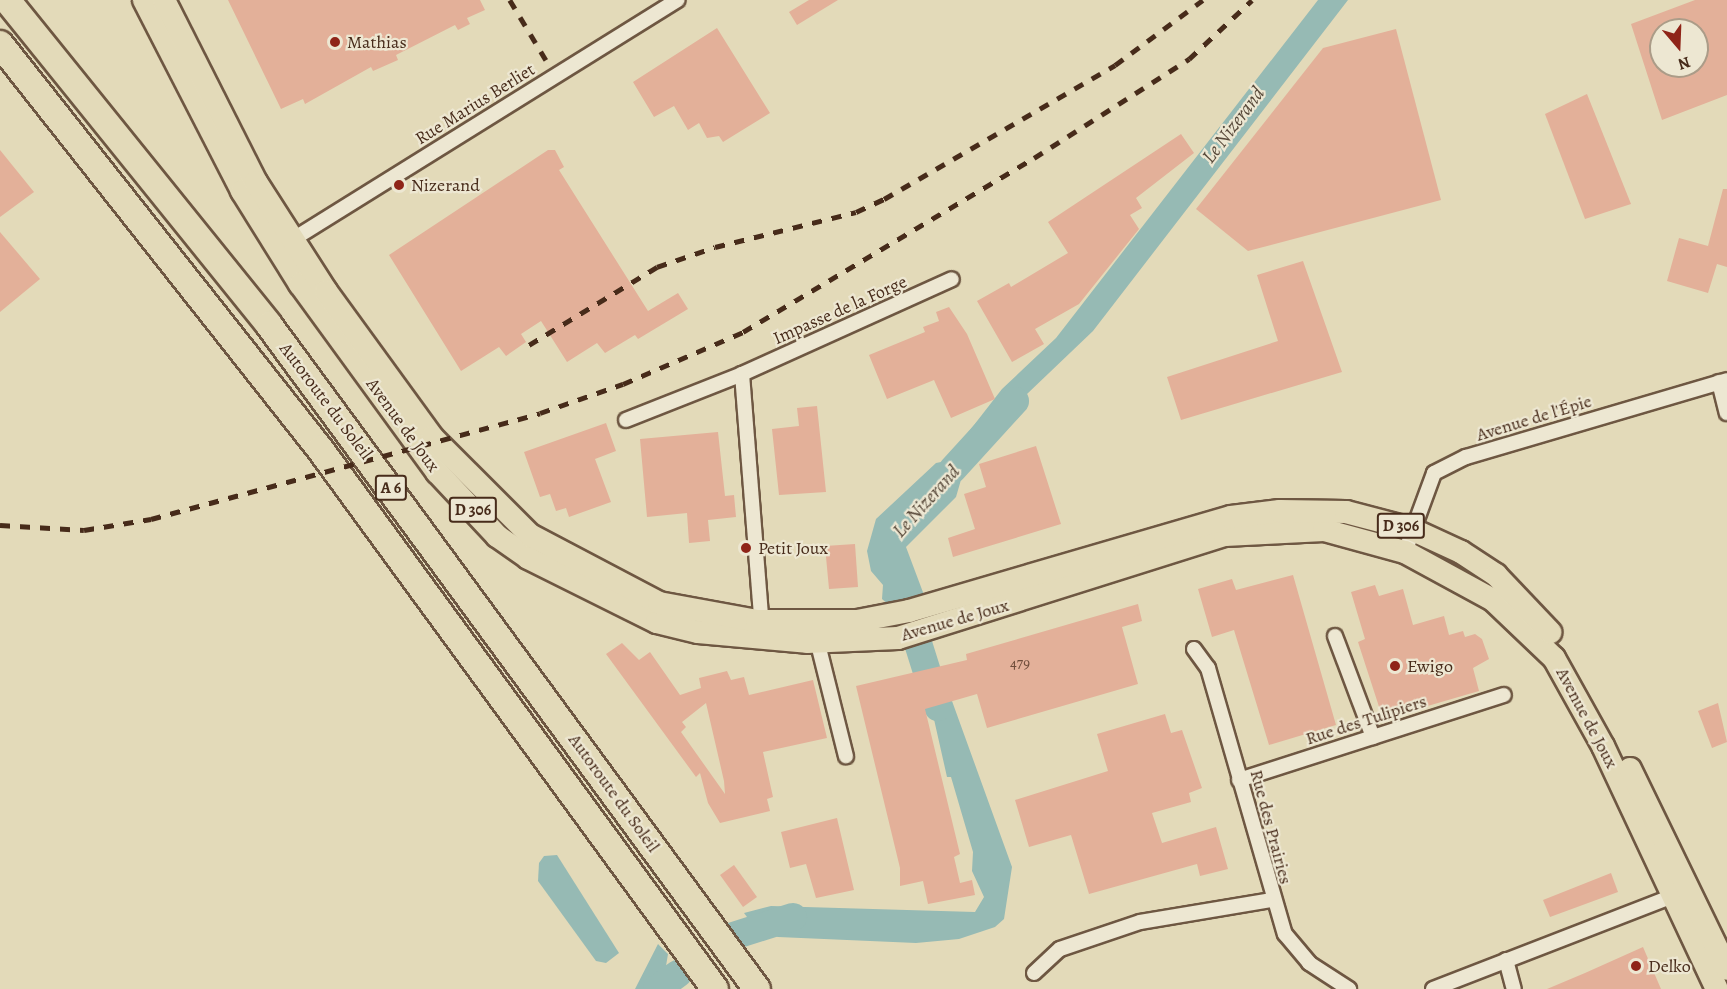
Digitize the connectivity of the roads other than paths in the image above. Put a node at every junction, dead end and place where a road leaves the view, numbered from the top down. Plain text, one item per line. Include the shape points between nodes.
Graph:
1 (8, 0) edge
2 (678, 0) edge
3 (156, 3) edge
4 (0, 44) edge
5 (284, 245) junction
6 (952, 279) dead end
7 (742, 374) junction
8 (1723, 381) edge
9 (1727, 413) edge
10 (626, 420) dead end
11 (1411, 529) junction
12 (1405, 552) junction
13 (763, 630) junction
14 (815, 632) junction
15 (1335, 636) dead end
16 (1194, 649) dead end
17 (1504, 695) dead end
18 (1373, 737) junction
19 (846, 756) dead end
20 (1239, 780) junction
21 (1682, 892) junction
22 (1272, 900) junction
23 (1506, 960) junction
24 (1727, 969) edge
25 (1034, 973) dead end
26 (715, 989) edge
27 (758, 989) edge
28 (1349, 989) edge
29 (1433, 989) edge
30 (1514, 989) edge
31 (1717, 989) edge

1 - 27 highway, Autoroute du Soleil / A 6 via 269,325
2 - 5 street, Rue Marius Berliet
3 - 5 main road, Avenue de Joux / D 306 via 221,154
4 - 26 highway, Autoroute du Soleil / A 6 via 313,440
5 - 13 main road, Avenue de Joux / D 306 via 437,472 496,536 528,558 657,622 698,632
6 - 7 street, Impasse de la Forge
7 - 10 street, Impasse de la Forge
7 - 13 street
8 - 9 street
8 - 11 street, Avenue de l'Épie via 1466,457 1434,473
11 - 12 street, Avenue de l'Épie
11 - 14 main road, Avenue de Joux / D 306 via 1346,512 1231,517 936,603
11 - 21 main road, Avenue de Joux / D 306 via 1496,574 1547,628 1592,694
12 - 14 main road, Avenue de Joux / D 306 via 1324,530 1225,535 898,638
12 - 21 main road, Avenue de Joux / D 306 via 1493,600 1554,658
13 - 14 main road, Avenue de Joux / D 306
14 - 19 street
15 - 18 street
16 - 20 street, Rue des Prairies via 1208,668
17 - 18 street, Rue des Tulipiers
18 - 20 street, Rue des Tulipiers
20 - 22 street, Rue des Prairies
21 - 23 street
21 - 24 main road, Avenue de Joux / D 306
21 - 31 main road, Avenue de Joux / D 306
22 - 25 street via 1140,922 1060,950
22 - 28 street, Rue des Prairies via 1285,934 1309,963
23 - 29 street
23 - 30 street

